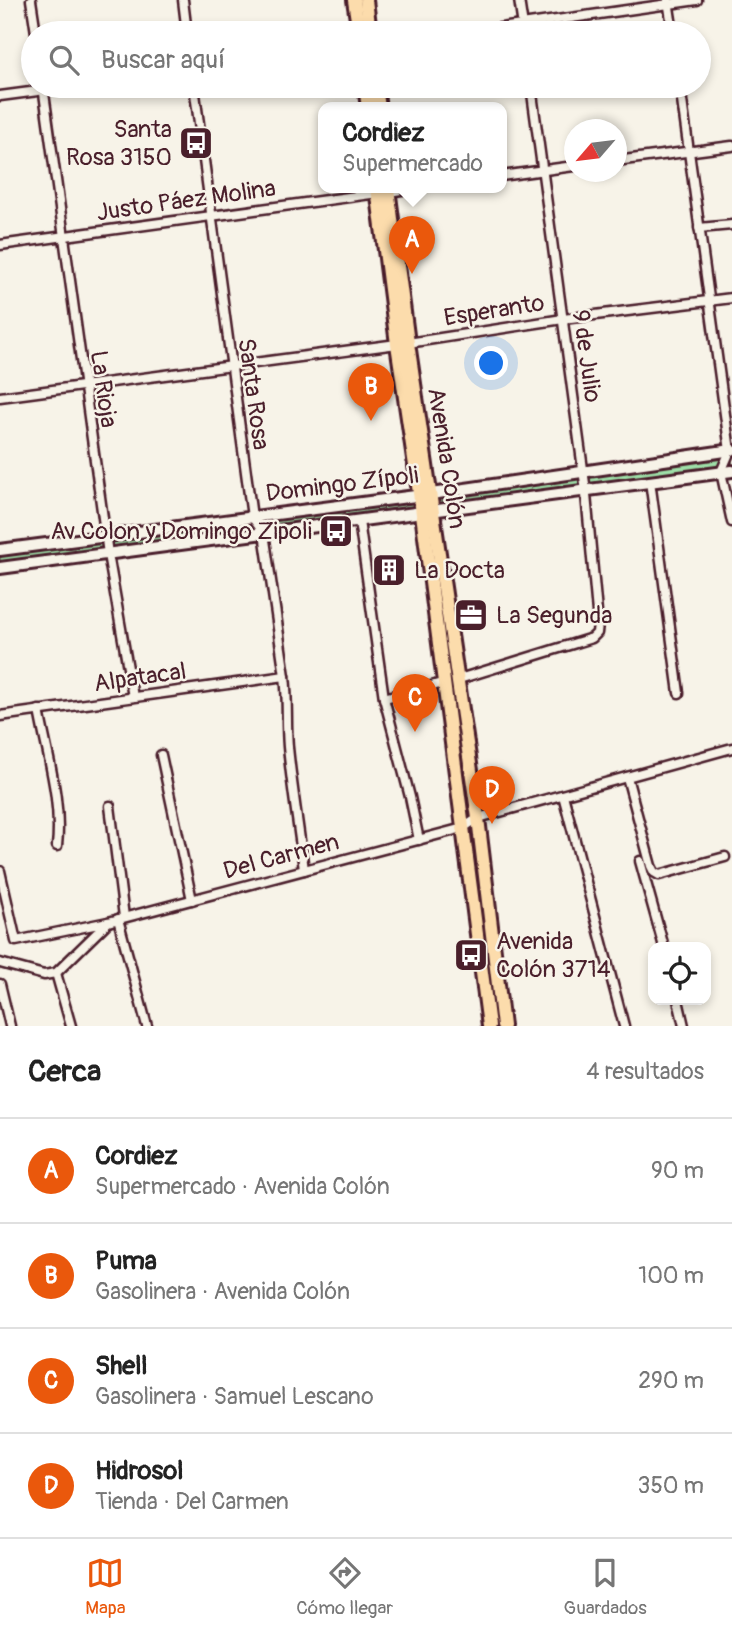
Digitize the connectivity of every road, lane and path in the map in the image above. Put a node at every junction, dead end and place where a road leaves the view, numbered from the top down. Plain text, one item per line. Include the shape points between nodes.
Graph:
1 (31, 0) edge
2 (183, 0) edge
3 (354, 0) edge
4 (366, 0) edge
5 (519, 0) edge
6 (697, 0) edge
7 (669, 2) edge
8 (34, 21) edge
9 (186, 21) edge
10 (357, 21) edge
11 (369, 21) edge
12 (522, 21) edge
13 (566, 21) edge
14 (671, 21) edge
15 (21, 92) edge
16 (0, 96) edge
17 (44, 98) edge
18 (196, 98) edge
19 (533, 98) edge
20 (682, 98) edge
21 (732, 146) edge
22 (689, 151) junction
23 (627, 160) edge
24 (564, 168) edge
25 (542, 171) junction
26 (507, 175) edge
27 (363, 193) edge
28 (383, 193) edge
29 (211, 216) junction
30 (732, 225) edge
31 (699, 228) junction
32 (64, 236) junction
33 (0, 245) edge
34 (732, 298) edge
35 (709, 301) junction
36 (563, 319) junction
37 (403, 343) junction
38 (231, 366) junction
39 (84, 386) junction
40 (0, 397) edge
41 (731, 451) edge
42 (727, 471) edge
43 (584, 472) junction
44 (650, 481) junction
45 (586, 489) junction
46 (425, 494) junction
47 (428, 512) junction
48 (252, 517) junction
49 (359, 521) junction
50 (732, 522) edge
51 (264, 533) junction
52 (105, 536) junction
53 (0, 550) edge
54 (108, 554) junction
55 (0, 568) edge
56 (285, 676) junction
57 (459, 679) junction
58 (443, 682) junction
59 (679, 693) dead end
60 (133, 698) junction
61 (384, 698) junction
62 (38, 710) junction
63 (0, 716) edge
64 (732, 748) edge
65 (161, 755) dead end
66 (627, 777) junction
67 (562, 795) junction
68 (110, 806) dead end
69 (478, 818) junction
70 (463, 828) junction
71 (419, 840) junction
72 (57, 846) dead end
73 (725, 857) dead end
74 (640, 861) dead end
75 (304, 870) junction
76 (0, 871) edge
77 (192, 900) junction
78 (117, 919) junction
79 (663, 942) edge
80 (0, 963) edge
81 (56, 973) junction
82 (0, 984) edge
83 (679, 1005) edge
84 (10, 1026) edge
85 (71, 1026) edge
86 (147, 1026) edge
87 (489, 1026) edge
88 (503, 1026) edge
89 (624, 1026) edge
90 (683, 1026) edge

1 - 8 street
2 - 9 street
3 - 10 main road
4 - 11 main road
5 - 12 street
6 - 7 street
7 - 13 street
7 - 14 street
15 - 16 street
17 - 32 street, La Rioja
18 - 29 street, Santa Rosa
19 - 25 street, 9 de Julio
20 - 22 street
21 - 22 street
22 - 23 street
22 - 31 street
24 - 25 street
25 - 26 street
25 - 36 street, 9 de Julio
27 - 29 street, Justo Páez Molina
28 - 37 main road, Avenida Colón
29 - 32 street, Justo Páez Molina
29 - 38 street, Santa Rosa
30 - 31 street
31 - 35 street
32 - 33 street, Justo Páez Molina
32 - 39 street, La Rioja
34 - 35 street, Esperanto
35 - 36 street, Esperanto
35 - 41 street
36 - 37 street, Esperanto
36 - 43 street, 9 de Julio
37 - 38 street, Esperanto
37 - 46 main road, Avenida Colón
38 - 39 street, Esperanto
38 - 48 street, Santa Rosa
39 - 40 street, Esperanto
39 - 52 street, La Rioja
41 - 42 street
41 - 43 main road, Domingo Zípoli
42 - 44 main road, Domingo Zípoli
42 - 50 street
43 - 45 street, 9 de Julio
43 - 46 main road, Domingo Zípoli
44 - 45 main road, Domingo Zípoli
44 - 59 street
45 - 47 main road, Domingo Zípoli
45 - 57 street, 9 de Julio via 597,633
46 - 47 main road, Avenida Colón
46 - 48 main road, Domingo Zípoli
47 - 49 main road, Domingo Zípoli
47 - 57 main road, Avenida Colón
47 - 58 main road, Avenida Colón
48 - 51 street, Santa Rosa
48 - 52 main road, Domingo Zípoli
49 - 51 main road, Domingo Zípoli
49 - 61 street
51 - 54 main road, Domingo Zípoli
51 - 56 street, Santa Rosa
52 - 53 main road, Domingo Zípoli
52 - 54 street, La Rioja
54 - 55 main road, Domingo Zípoli
54 - 60 street, La Rioja
56 - 60 street, Alpatacal
56 - 75 street, Santa Rosa via 290,770
57 - 69 main road, Avenida Colón
58 - 61 street
58 - 70 main road, Avenida Colón
60 - 62 street, Alpatacal
61 - 71 street
62 - 63 street, Alpatacal
62 - 72 street via 58,809
64 - 66 street
65 - 77 street
66 - 67 street
66 - 73 street via 654,872 659,875
67 - 69 street
67 - 89 street
68 - 78 street
69 - 70 street, Del Carmen
69 - 88 main road, Avenida Colón
70 - 71 street, Del Carmen
70 - 87 main road, Avenida Colón
71 - 75 street, Del Carmen
74 - 79 street
75 - 77 street, Del Carmen
76 - 78 street, Del Carmen via 16,941
77 - 78 street, Del Carmen
78 - 81 street
78 - 86 street
80 - 81 street via 44,975
81 - 85 street
82 - 84 street
83 - 90 street

